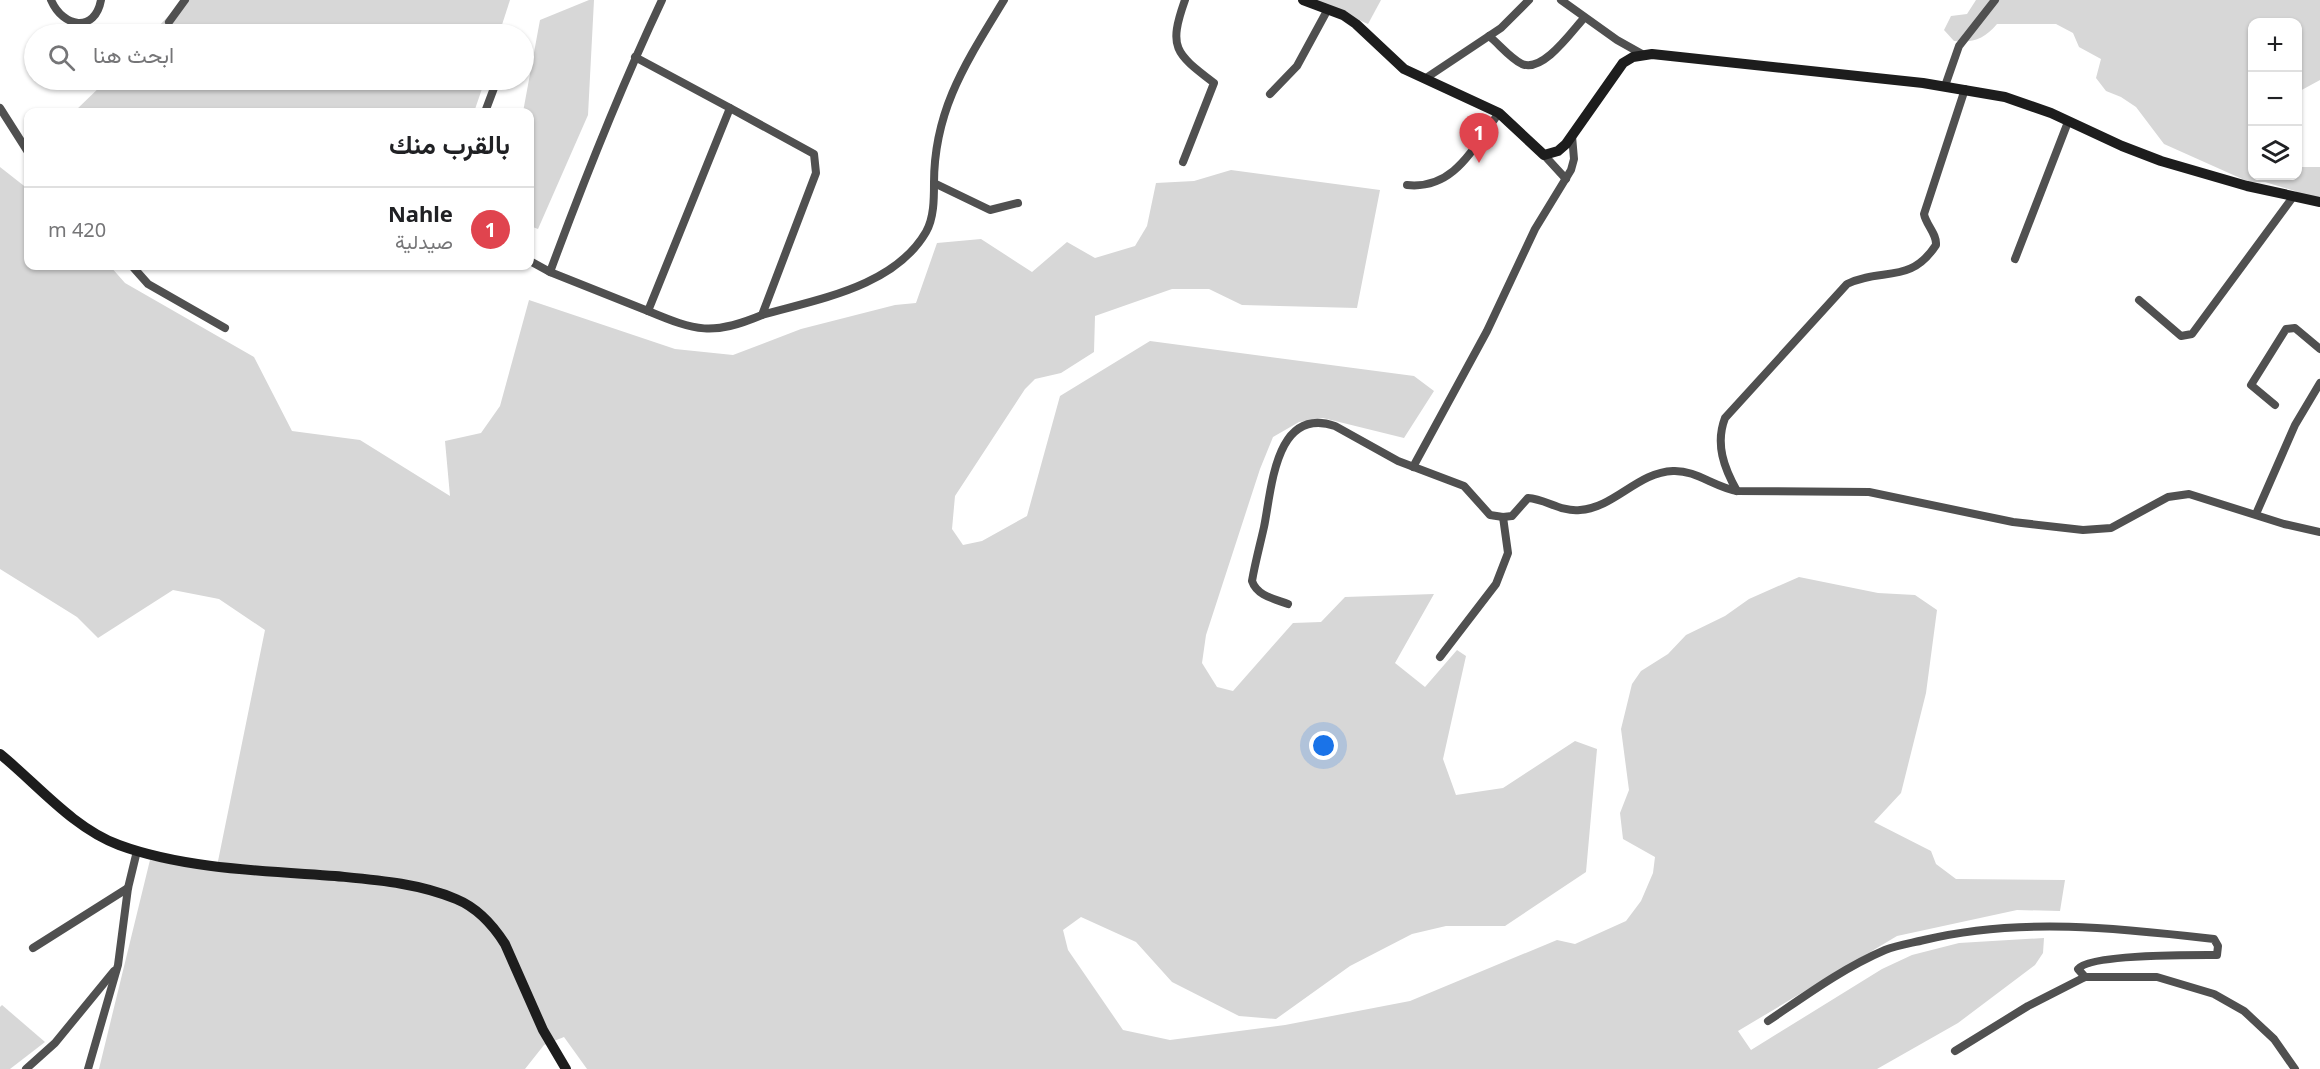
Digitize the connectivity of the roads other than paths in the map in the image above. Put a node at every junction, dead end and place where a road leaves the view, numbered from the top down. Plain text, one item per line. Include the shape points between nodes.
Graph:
1 (51, 0) edge
2 (101, 0) edge
3 (185, 0) edge
4 (662, 0) edge
5 (1004, 0) edge
6 (1185, 0) edge
7 (1303, 0) edge
8 (1529, 0) edge
9 (1561, 0) edge
10 (1995, 0) edge
11 (1328, 9) junction
12 (1584, 18) junction
13 (169, 22) dead end
14 (1489, 36) junction
15 (1642, 54) junction
16 (635, 57) junction
17 (1426, 78) junction
18 (1945, 86) junction
19 (1965, 89) junction
20 (493, 90) edge
21 (1270, 94) dead end
22 (0, 108) edge
23 (486, 108) edge
24 (730, 108) junction
25 (1499, 113) junction
26 (2068, 122) junction
27 (1572, 136) junction
28 (24, 146) edge
29 (1544, 155) junction
30 (1183, 162) dead end
31 (1566, 179) junction
32 (934, 183) junction
33 (1407, 184) dead end
34 (2293, 197) junction
35 (2320, 202) edge
36 (1018, 203) dead end
37 (2015, 259) dead end
38 (534, 263) edge
39 (136, 270) edge
40 (550, 272) junction
41 (2139, 300) dead end
42 (648, 311) junction
43 (762, 315) junction
44 (225, 328) dead end
45 (2320, 349) edge
46 (2320, 383) edge
47 (2275, 405) dead end
48 (1413, 467) junction
49 (1737, 491) junction
50 (2256, 514) junction
51 (1503, 518) junction
52 (2320, 532) edge
53 (1288, 604) dead end
54 (1440, 657) dead end
55 (0, 754) edge
56 (137, 851) junction
57 (128, 888) junction
58 (33, 948) dead end
59 (118, 965) junction
60 (2085, 977) junction
61 (1768, 1021) dead end
62 (1955, 1051) dead end
63 (26, 1069) edge
64 (87, 1069) edge
65 (566, 1069) edge
66 (2295, 1069) edge

1 - 2 street via 61,18 72,22 90,18
3 - 13 street
4 - 16 street
5 - 32 street via 943,113 934,159
6 - 30 street via 1175,42 1179,52 1214,83
7 - 11 street
8 - 14 street
9 - 12 street
10 - 18 street via 1959,46
11 - 17 street via 1356,24 1404,69
11 - 21 street via 1297,66
12 - 14 street via 1545,60 1531,65 1522,64
12 - 15 street
14 - 17 street
15 - 18 street
15 - 27 street via 1614,72
16 - 24 street
16 - 40 street
17 - 25 street
18 - 19 street
19 - 26 street via 2034,106
19 - 49 street via 1924,214 1936,245 1920,264 1908,271 1847,284 1725,418 1721,454
20 - 23 street
22 - 28 street
24 - 42 street
24 - 43 street via 814,154 816,173
25 - 29 street
25 - 33 street via 1452,174 1431,185
26 - 34 street via 2172,164
26 - 37 street
27 - 29 street via 1558,151
27 - 31 street via 1574,159
29 - 31 street
31 - 48 street via 1535,229 1487,331
32 - 36 street via 990,210
32 - 43 street via 926,231 894,266 852,289
34 - 35 street
34 - 41 street via 2192,334 2181,336
38 - 40 street
39 - 44 street via 148,284
40 - 42 street
42 - 43 street via 706,330 736,326
45 - 47 street via 2295,328 2286,328 2277,339 2251,385
46 - 50 street via 2295,425
48 - 51 street via 1464,486 1490,515
48 - 53 street via 1323,422 1301,427 1289,435 1276,466 1252,581 1254,588
49 - 50 street via 1861,491 2013,522 2083,530 2111,528 2181,494
49 - 51 street via 1683,471 1670,471 1648,478 1594,507 1556,508 1528,498 1512,516
50 - 52 street
51 - 54 street via 1508,553 1496,584
55 - 56 street via 93,832
56 - 57 street
56 - 65 street via 226,866 387,882 457,899 486,918 501,938 543,1030
57 - 58 street
57 - 59 street
59 - 63 street via 55,1043
59 - 64 street
60 - 61 street via 2078,969 2085,964 2113,959 2217,955 2218,946 2214,939 2185,935 2036,925 1960,932 1886,949 1827,981
60 - 62 street
60 - 66 street via 2157,977 2214,994 2244,1011 2274,1039

